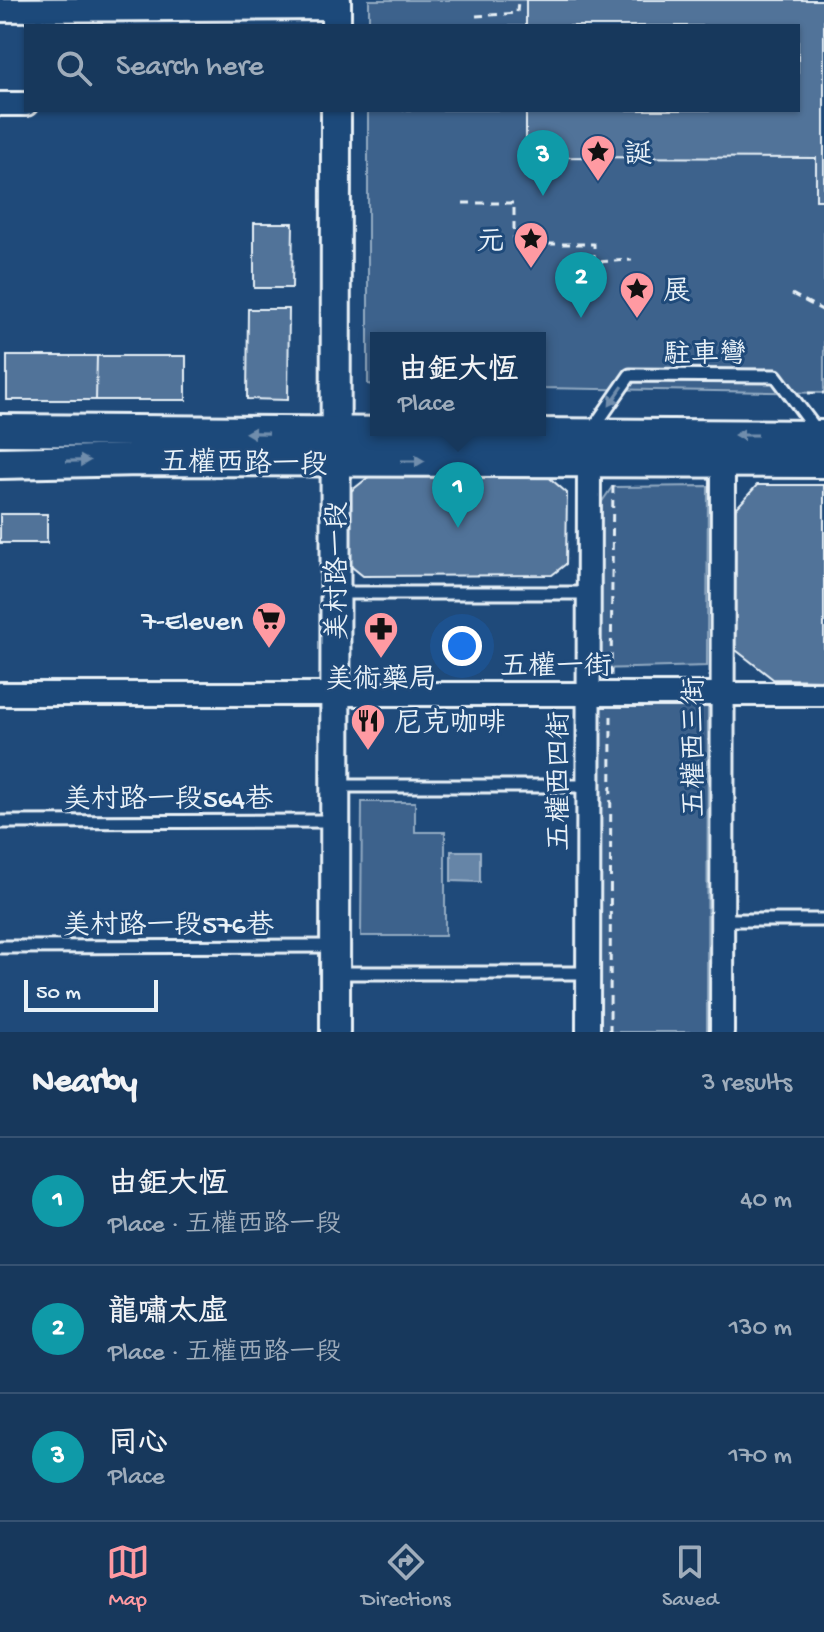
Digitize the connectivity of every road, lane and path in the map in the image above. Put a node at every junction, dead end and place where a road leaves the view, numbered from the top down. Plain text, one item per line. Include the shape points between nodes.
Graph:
1 (518, 0) edge
2 (0, 10) edge
3 (336, 11) edge
4 (476, 16) dead end
5 (0, 104) edge
6 (24, 104) edge
7 (336, 112) edge
8 (463, 203) dead end
9 (632, 260) dead end
10 (792, 294) dead end
11 (824, 311) edge
12 (0, 430) edge
13 (823, 445) edge
14 (335, 448) junction
15 (589, 448) junction
16 (723, 461) junction
17 (0, 463) edge
18 (612, 487) dead end
19 (336, 593) junction
20 (587, 593) junction
21 (611, 673) dead end
22 (336, 693) junction
23 (0, 694) edge
24 (587, 694) junction
25 (722, 694) junction
26 (824, 694) edge
27 (611, 709) dead end
28 (335, 786) junction
29 (587, 786) junction
30 (336, 821) junction
31 (0, 822) edge
32 (722, 920) junction
33 (824, 920) edge
34 (0, 947) edge
35 (336, 960) junction
36 (588, 973) junction
37 (335, 1032) edge
38 (588, 1032) edge
39 (610, 1032) edge
40 (722, 1032) edge

1 - 4 path via 517,13
2 - 3 street
5 - 6 street
7 - 14 street, 美村路一段
8 - 9 path via 514,203 514,244 594,244 594,262
10 - 11 path
14 -> 12 main road, 五權西路一段
13 -> 15 main road, 五權西路一段
13 -> 15 lane, 駐車彎 via 776,376 630,375
13 - 16 main road, 五權西路一段
14 - 15 main road, 五權西路一段
17 -> 14 main road, 五權西路一段
14 - 19 street, 美村路一段
15 - 16 main road, 五權西路一段
15 - 20 street, 五權西四街
16 - 25 street, 五權西三街
18 - 21 path
19 - 20 lane
19 - 22 street, 美村路一段
20 - 24 street, 五權西四街
22 - 23 street, 五權一街
22 - 24 street, 五權一街
22 - 28 street, 美村路一段
24 - 25 street, 五權一街
24 - 29 street, 五權西四街
25 - 26 street, 五權一街
25 - 32 street, 五權西三街
27 - 39 path
28 - 29 lane
28 - 30 street, 美村路一段
29 - 36 street, 五權西四街
30 - 31 lane, 美村路一段564巷
30 - 35 street, 美村路一段
32 - 33 lane
32 - 40 street, 五權西三街
34 - 35 lane, 美村路一段576巷
35 - 36 lane, 美村路一段576巷
35 - 37 street, 美村路一段
36 - 38 street, 五權西四街

